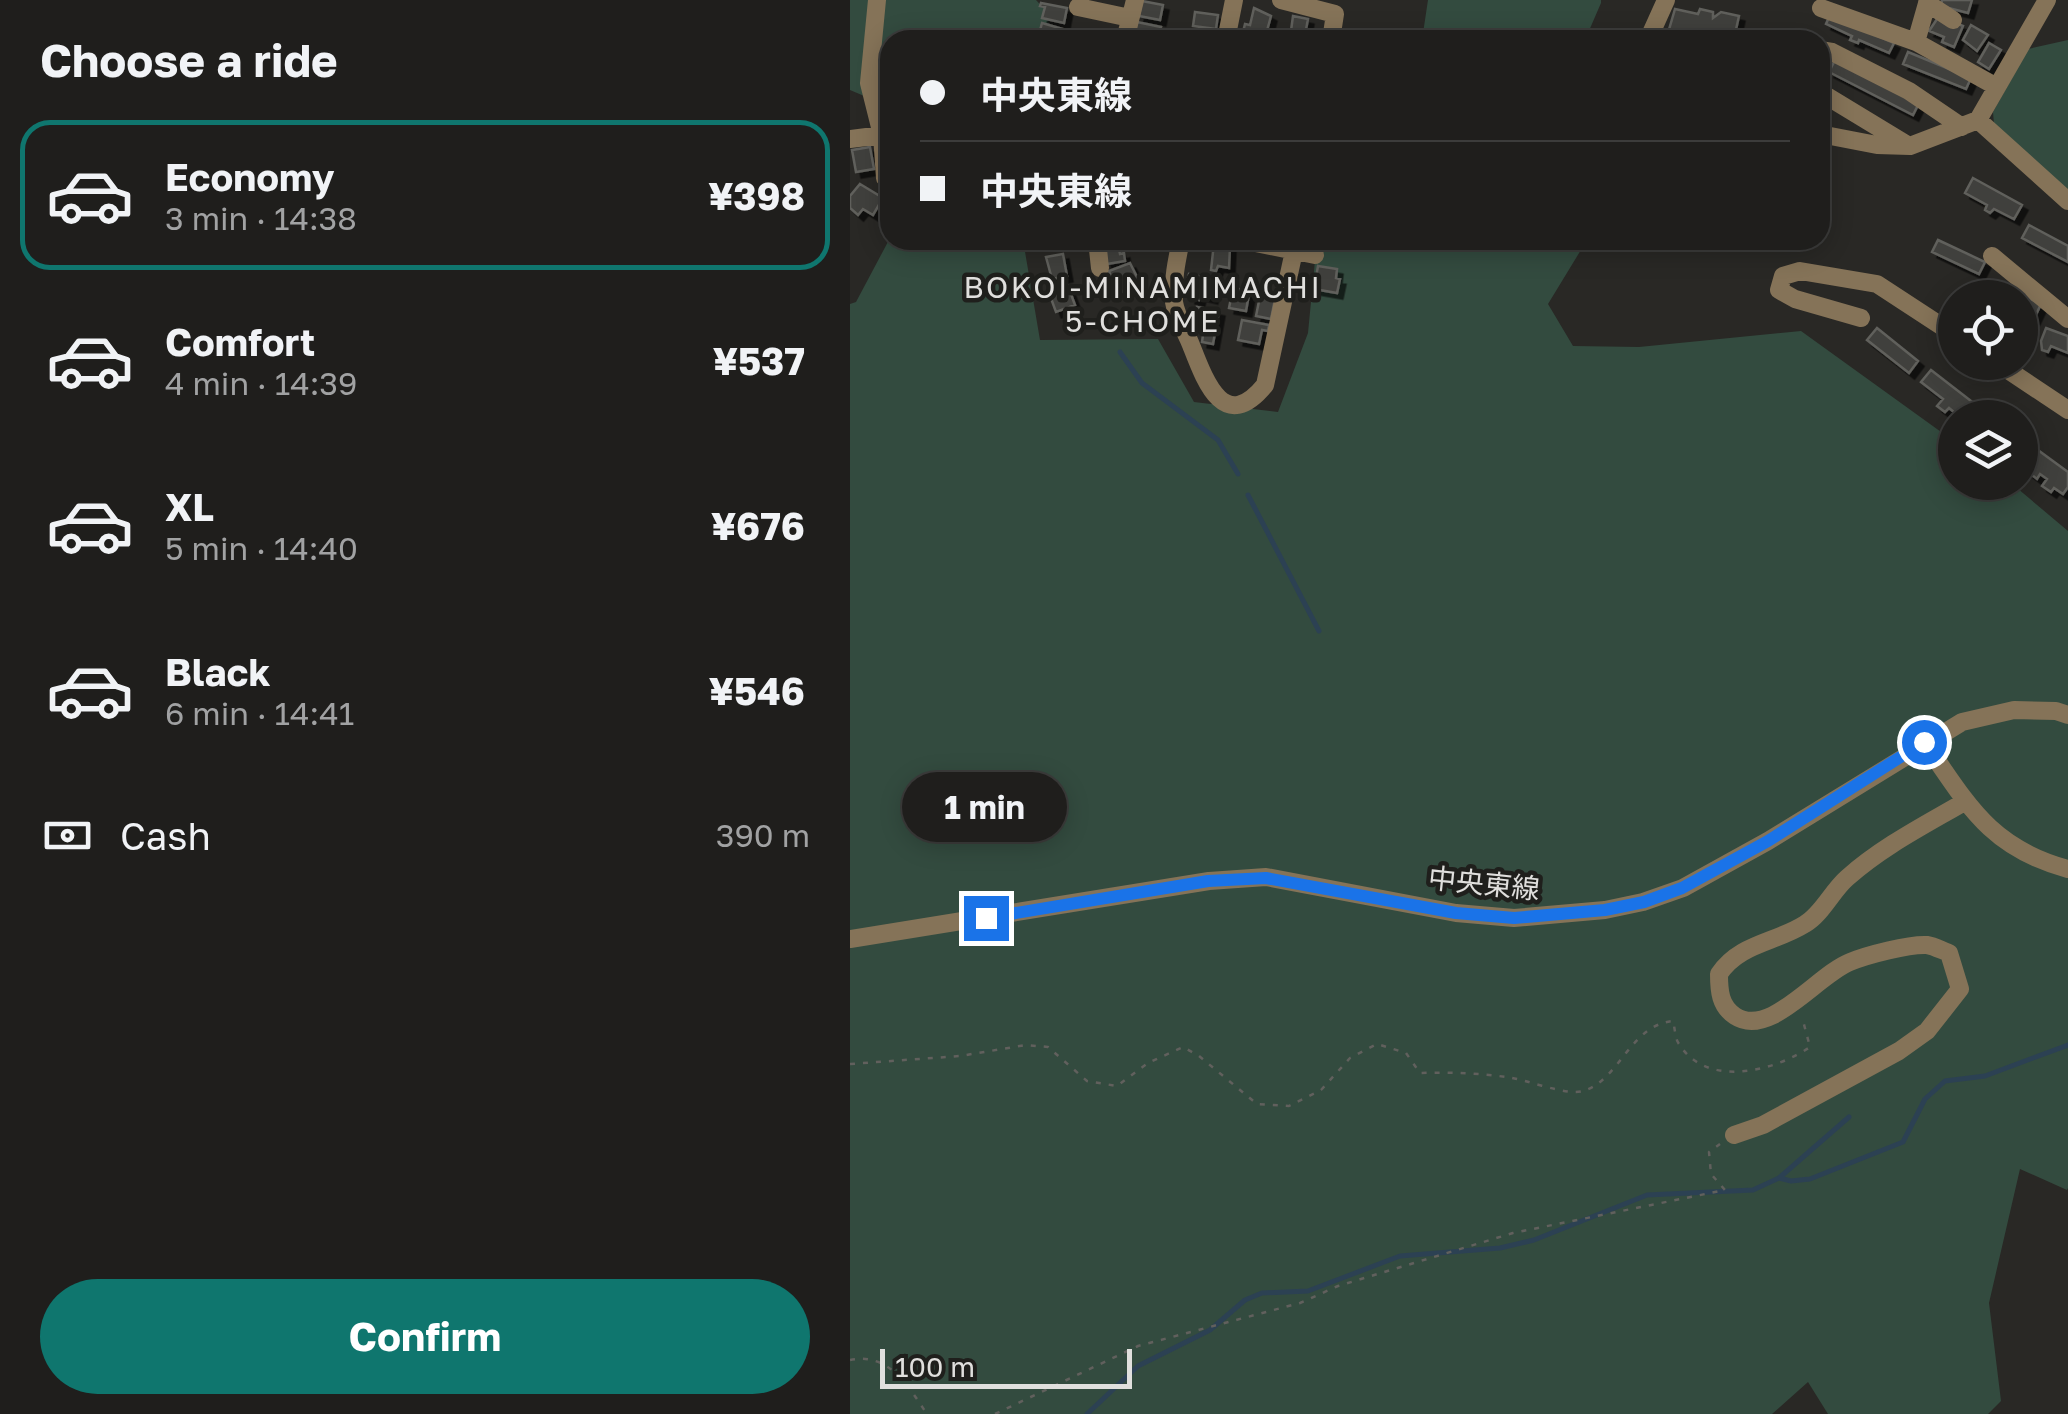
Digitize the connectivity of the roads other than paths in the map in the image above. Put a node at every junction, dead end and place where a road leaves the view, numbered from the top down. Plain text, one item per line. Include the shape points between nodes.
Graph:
1 (877, 0) edge
2 (1234, 0) edge
3 (1281, 0) edge
4 (1666, 0) edge
5 (2047, 0) edge
6 (1927, 2) edge
7 (1078, 7) dead end
8 (1821, 8) dead end
9 (1132, 9) edge
10 (1954, 20) dead end
11 (1228, 30) edge
12 (1333, 30) edge
13 (1652, 30) edge
14 (1916, 42) junction
15 (1830, 52) edge
16 (1998, 87) junction
17 (1830, 98) edge
18 (1970, 124) junction
19 (880, 127) edge
20 (880, 135) edge
21 (1830, 136) edge
22 (850, 139) edge
23 (1910, 146) junction
24 (2068, 201) edge
25 (1097, 250) edge
26 (1181, 250) edge
27 (1289, 250) edge
28 (1294, 251) junction
29 (1315, 255) dead end
30 (1992, 256) dead end
31 (1100, 268) dead end
32 (1861, 318) dead end
33 (2068, 320) edge
34 (1938, 325) edge
35 (2023, 380) edge
36 (2068, 410) edge
37 (2068, 715) edge
38 (1924, 742) junction
39 (1966, 802) junction
40 (2068, 869) edge
41 (850, 939) edge
42 (1734, 1135) road end

1 - 19 street via 869,83
2 - 11 street
3 - 12 street via 1335,14
4 - 13 street
5 - 16 street
6 - 10 street
6 - 14 street
7 - 9 street
8 - 14 street
14 - 16 street
15 - 18 street
16 - 18 street
17 - 23 street
18 - 23 street
18 - 24 street
20 - 22 street
21 - 23 street
25 - 31 street
26 - 28 street via 1174,303 1208,388 1233,404 1253,400 1265,385
27 - 28 street
28 - 29 street
30 - 33 street
32 - 34 street via 1779,290 1782,276 1800,272 1877,284
35 - 36 street
37 - 38 street, 中央東線 via 2014,710 1962,722
38 - 39 street
38 - 41 street, 中央東線 via 1682,888 1605,910 1558,916 1456,913 1266,878 1208,881
39 - 40 street via 2016,850
39 - 42 street via 1869,860 1808,923 1728,961 1719,974 1722,1004 1737,1018 1762,1020 1849,962 1927,945 1950,953 1960,989 1927,1031 1899,1051

